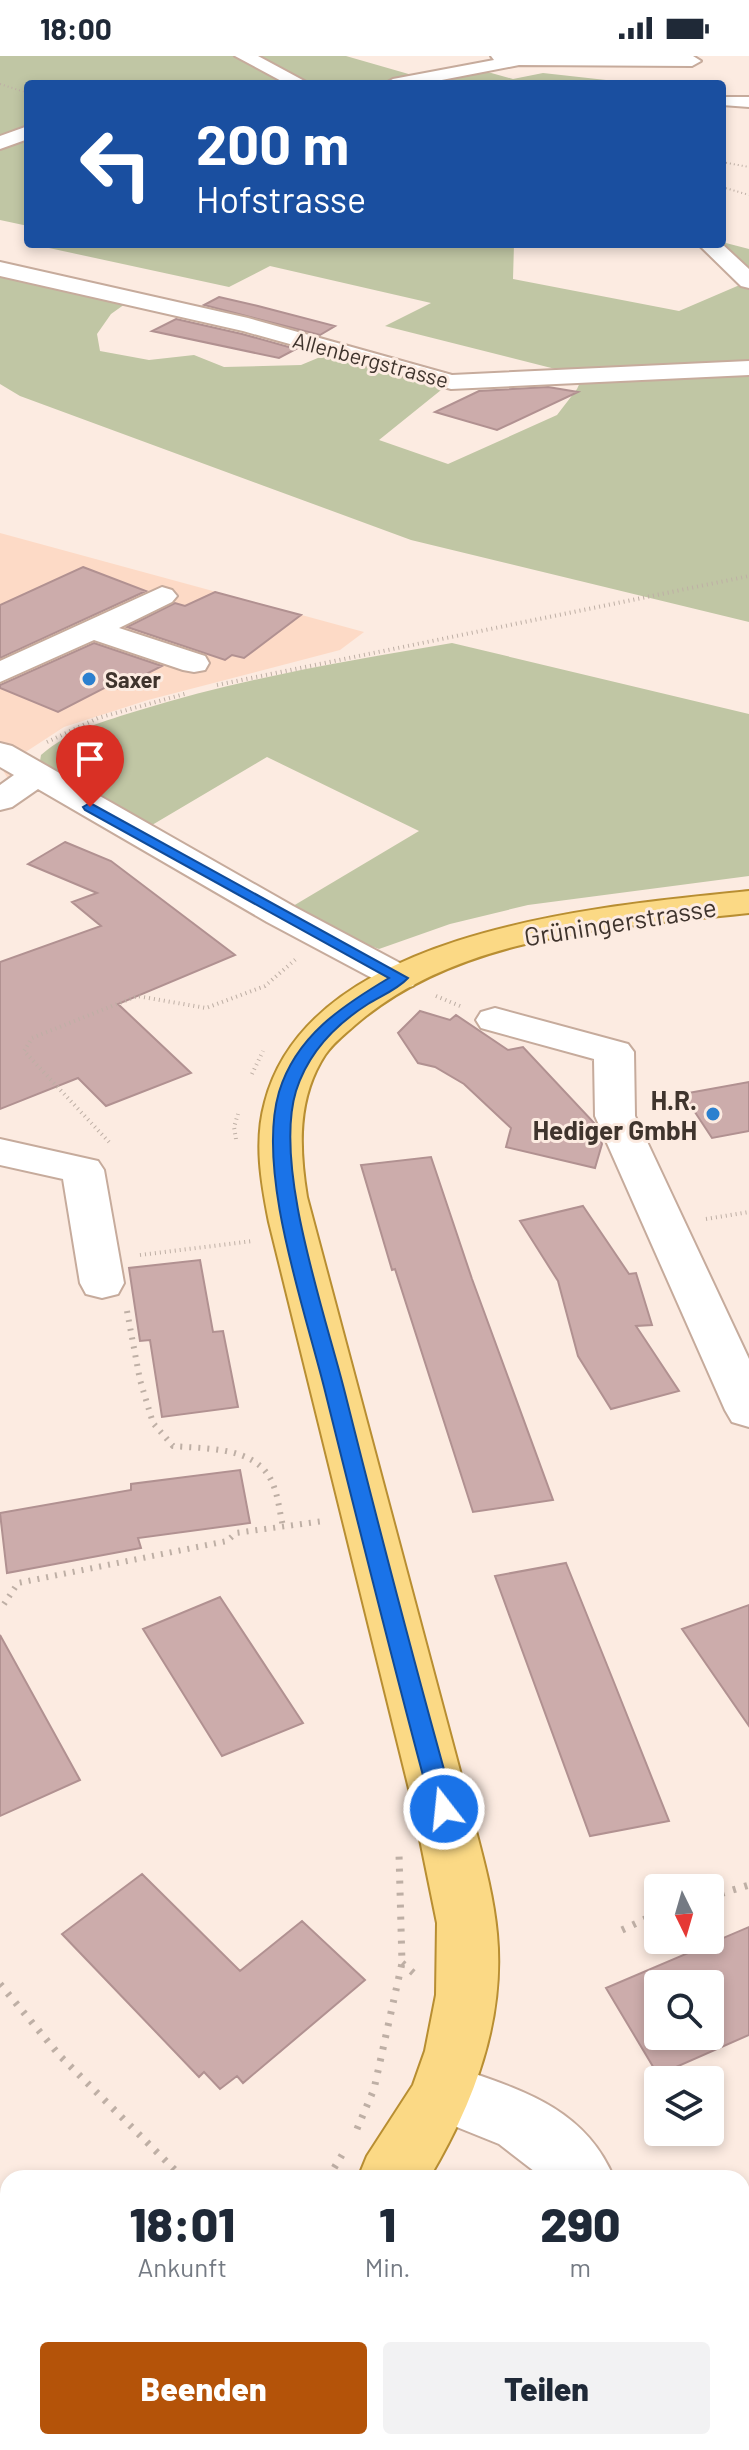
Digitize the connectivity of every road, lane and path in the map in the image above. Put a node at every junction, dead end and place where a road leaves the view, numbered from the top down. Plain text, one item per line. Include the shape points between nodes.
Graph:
1 (244, 56) edge
2 (500, 56) edge
3 (519, 60) junction
4 (695, 63) edge
5 (293, 80) edge
6 (411, 80) edge
7 (0, 84) edge
8 (24, 92) edge
9 (726, 100) edge
10 (749, 102) edge
11 (24, 134) edge
12 (0, 143) edge
13 (726, 163) edge
14 (749, 167) edge
15 (726, 188) edge
16 (749, 195) edge
17 (713, 248) edge
18 (0, 269) edge
19 (749, 281) edge
20 (749, 368) edge
21 (749, 576) edge
22 (162, 596) dead end
23 (92, 629) junction
24 (0, 673) edge
25 (198, 681) junction
26 (15, 763) edge
27 (0, 800) edge
28 (749, 902) edge
29 (327, 938) junction
30 (400, 978) junction
31 (495, 1020) joint
32 (0, 1152) edge
33 (83, 1170) junction
34 (263, 1239) dead end
35 (101, 1271) junction
36 (749, 1410) edge
37 (332, 1520) dead end
38 (283, 1526) junction
39 (4, 1604) dead end
40 (749, 1885) edge
41 (724, 1893) edge
42 (644, 1920) edge
43 (622, 1930) dead end
44 (402, 1963) dead end
45 (0, 1984) edge
46 (444, 2092) junction
47 (175, 2170) edge
48 (333, 2170) edge
49 (395, 2170) edge
50 (577, 2170) edge

1 - 5 street
2 - 3 street
3 - 4 street
3 - 6 street
7 - 8 path
9 - 10 street
11 - 12 street
13 - 14 path
15 - 16 path
17 - 19 street
18 - 20 street, Allenbergstrasse via 248,325 451,382
21 - 25 path via 621,607
22 - 23 street
23 - 24 street
23 - 25 street
25 - 26 path via 66,730
26 - 27 street
26 - 29 street
28 - 30 main road, Grüningerstrasse via 534,932
29 - 30 street
29 - 33 path via 265,986 206,1008 137,996 32,1038 24,1051 117,1151 109,1161
30 - 31 path
30 - 46 main road, Grüningerstrasse via 343,1013 306,1054 288,1090 280,1160 466,1910 463,2015
31 - 36 street via 614,1052 615,1116
32 - 33 street
33 - 35 street
34 - 35 path
35 - 38 path via 124,1296 153,1423 173,1446 253,1459 269,1475
37 - 38 path
38 - 39 path via 18,1583
40 - 41 path
42 - 43 path
44 - 48 path via 374,2089
45 - 47 path via 60,2056
46 - 49 main road, Grüningerstrasse
46 - 50 street via 518,2120 550,2139

